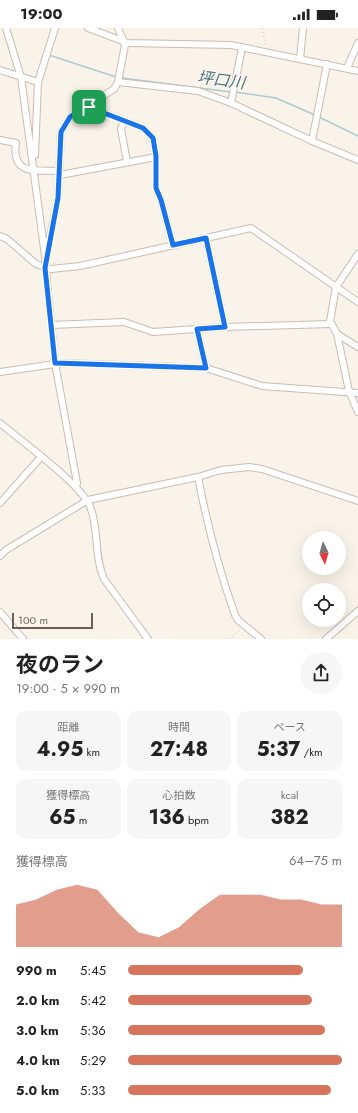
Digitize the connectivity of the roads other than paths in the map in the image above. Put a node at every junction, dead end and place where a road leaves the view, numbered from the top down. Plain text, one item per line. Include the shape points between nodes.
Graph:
1 (6, 28) edge
2 (55, 28) edge
3 (88, 28) edge
4 (118, 28) edge
5 (302, 28) edge
6 (124, 41) junction
7 (358, 43) edge
8 (242, 48) junction
9 (300, 59) junction
10 (327, 64) junction
11 (347, 68) junction
12 (0, 70) edge
13 (358, 71) edge
14 (21, 77) junction
15 (38, 82) junction
16 (118, 82) junction
17 (231, 103) junction
18 (86, 106) junction
19 (124, 121) junction
20 (0, 140) edge
21 (312, 141) junction
22 (156, 156) junction
23 (358, 160) edge
24 (127, 162) junction
25 (35, 170) junction
26 (60, 173) junction
27 (0, 236) edge
28 (206, 238) junction
29 (173, 245) junction
30 (358, 254) edge
31 (45, 265) junction
32 (336, 287) junction
33 (358, 302) edge
34 (51, 324) junction
35 (331, 324) junction
36 (225, 327) junction
37 (197, 329) junction
38 (337, 334) junction
39 (358, 347) edge
40 (55, 363) junction
41 (206, 368) junction
42 (0, 372) edge
43 (355, 394) edge
44 (358, 412) edge
45 (0, 423) edge
46 (41, 457) junction
47 (198, 477) junction
48 (76, 487) junction
49 (88, 500) junction
50 (358, 501) edge
51 (0, 503) edge
52 (0, 556) edge
53 (358, 611) edge
54 (0, 612) edge
55 (24, 639) edge
56 (148, 639) edge
57 (261, 639) edge
58 (326, 639) edge

1 - 14 street
2 - 15 street
3 - 6 street
4 - 6 street
5 - 9 street
6 - 8 street via 231,45
6 - 16 street
7 - 11 street
8 - 9 street
8 - 17 street
9 - 10 street
10 - 11 street
10 - 21 street
11 - 13 street
12 - 14 street
14 - 15 street
14 - 25 street
15 - 25 street
16 - 17 street via 198,91
16 - 18 street via 114,89
17 - 21 street
18 - 19 street
18 - 26 street via 70,117 61,132
19 - 22 street via 143,128 150,134
19 - 24 street via 121,128
20 - 25 street via 16,144 14,156 17,164
21 - 23 street
22 - 24 street
22 - 29 street via 156,188
24 - 26 street
25 - 26 street
25 - 31 street
26 - 31 street via 58,198
27 - 31 street via 36,264
28 - 29 street
28 - 32 street via 251,228
28 - 36 street
29 - 31 street via 80,266
30 - 32 street
31 - 34 street
32 - 33 street
32 - 35 street
34 - 37 street via 124,322 153,332
34 - 40 street
35 - 36 street
35 - 38 street
36 - 37 street
37 - 41 street
38 - 39 street
38 - 43 street via 349,391
40 - 41 street
40 - 42 street
40 - 48 street via 78,483
41 - 43 street via 262,386
43 - 44 street
45 - 46 street
46 - 48 street
46 - 51 street
47 - 49 street
47 - 50 street via 221,470 249,467
47 - 57 street via 222,577 236,615
48 - 49 street
49 - 52 street
49 - 56 street via 94,520 100,570
53 - 58 street
54 - 55 street

